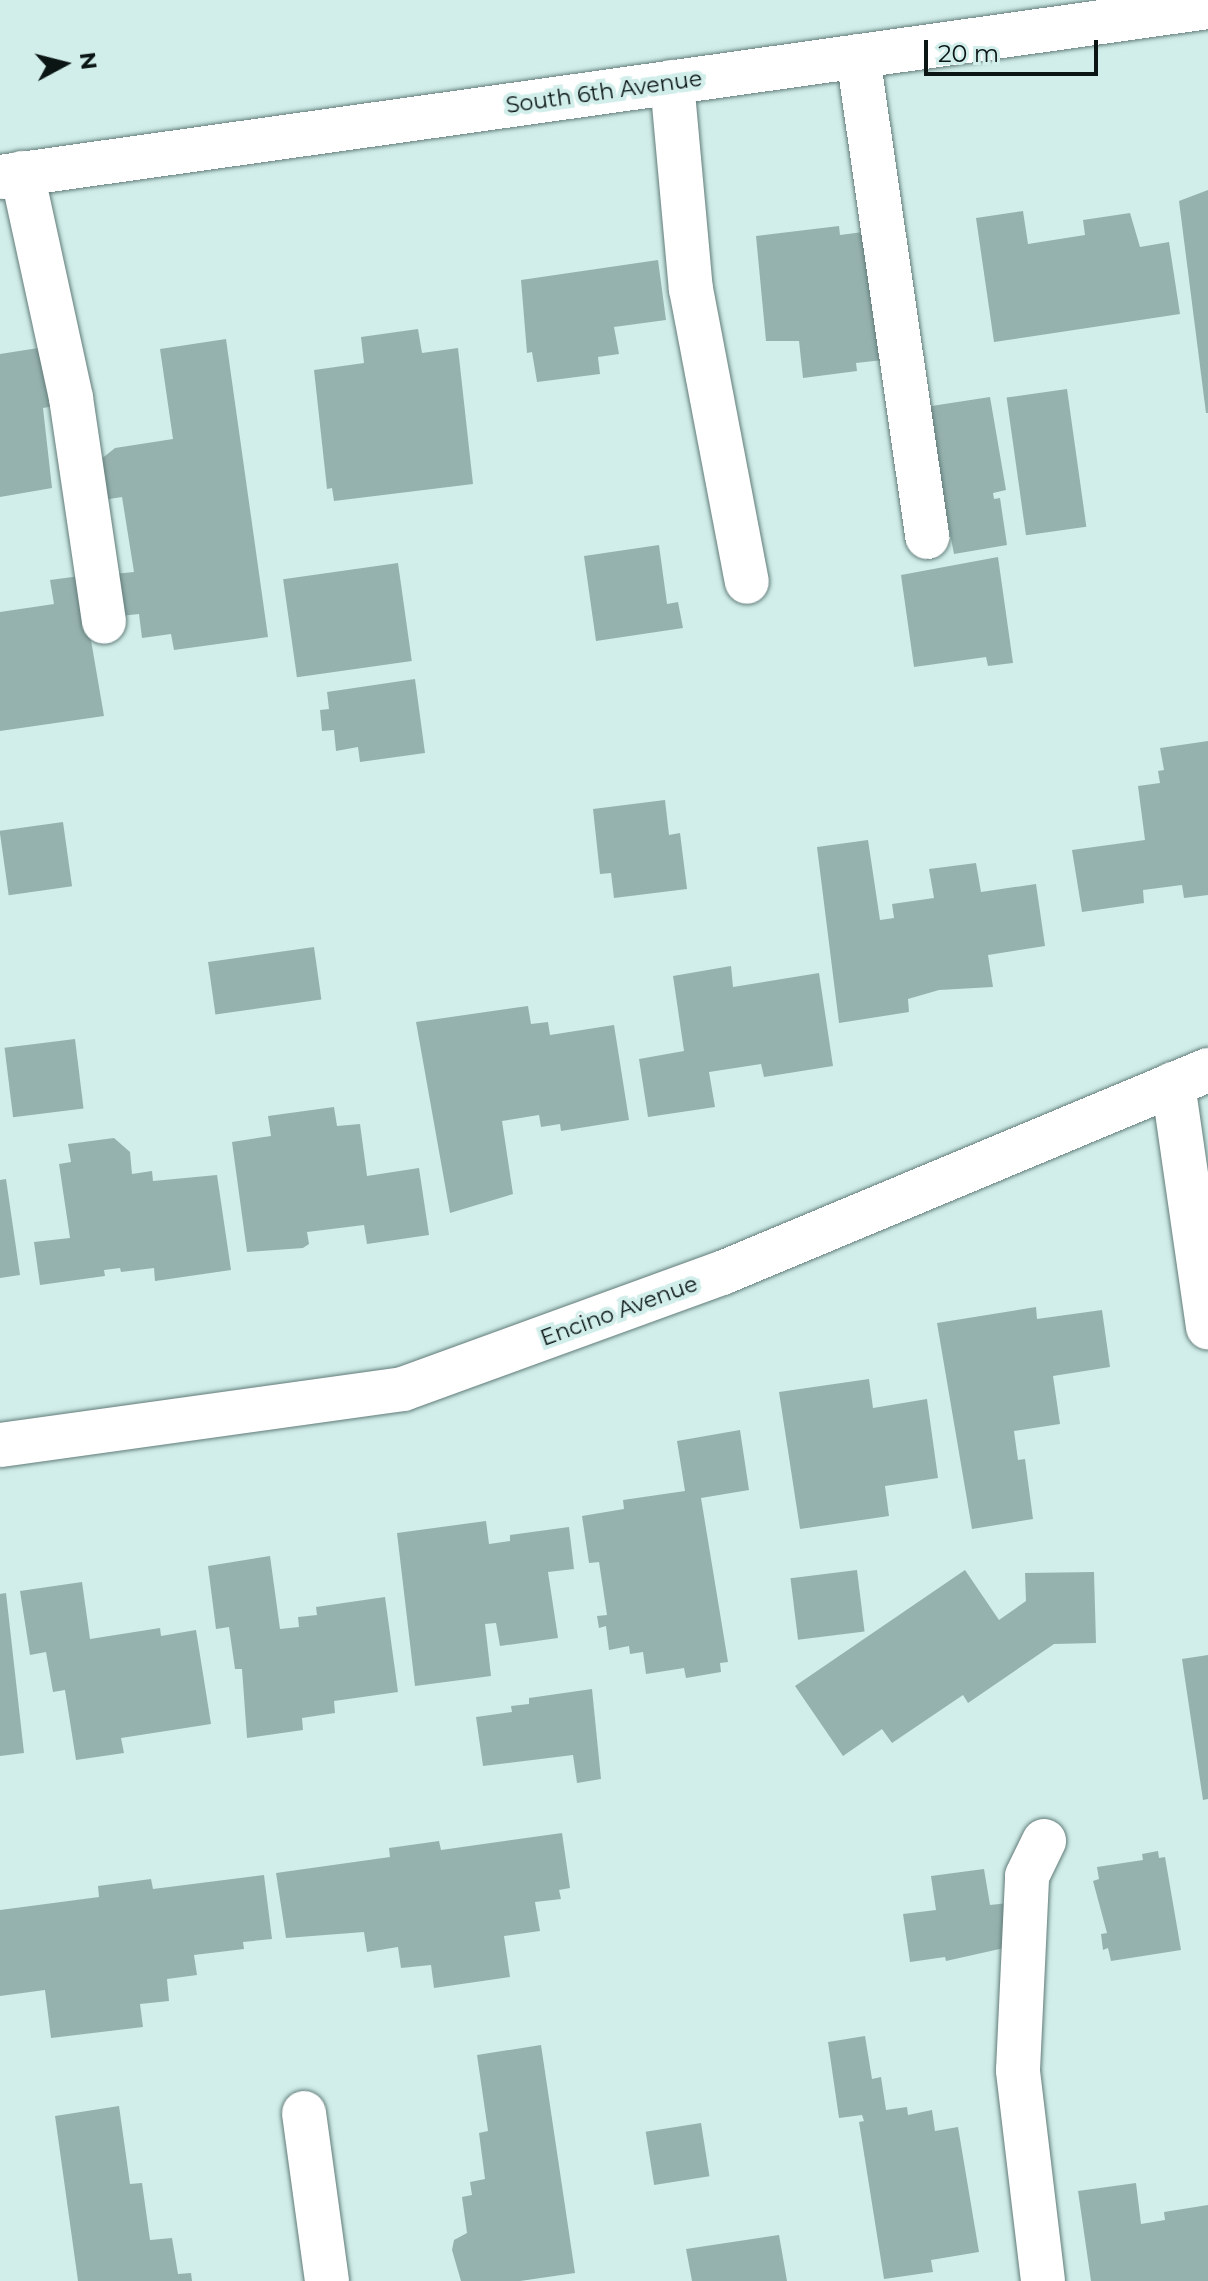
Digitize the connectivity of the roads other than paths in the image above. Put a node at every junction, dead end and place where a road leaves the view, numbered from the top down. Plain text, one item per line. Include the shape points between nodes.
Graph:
1 (1208, 7) edge
2 (858, 56) junction
3 (672, 82) junction
4 (11, 175) edge
5 (927, 537) dead end
6 (747, 582) dead end
7 (104, 622) dead end
8 (1191, 1077) edge
9 (1208, 1327) edge
10 (0, 1445) edge
11 (1044, 1841) dead end
12 (304, 2113) dead end
13 (327, 2281) edge
14 (1043, 2281) edge

1 - 2 street, South 6th Avenue
2 - 3 street, South 6th Avenue
2 - 5 street
3 - 4 street, South 6th Avenue
3 - 6 street via 691,289
4 - 7 street via 71,398
8 - 9 street
8 - 10 street, Encino Avenue via 722,1273 403,1389
11 - 14 street via 1027,1876 1018,2070
12 - 13 street

